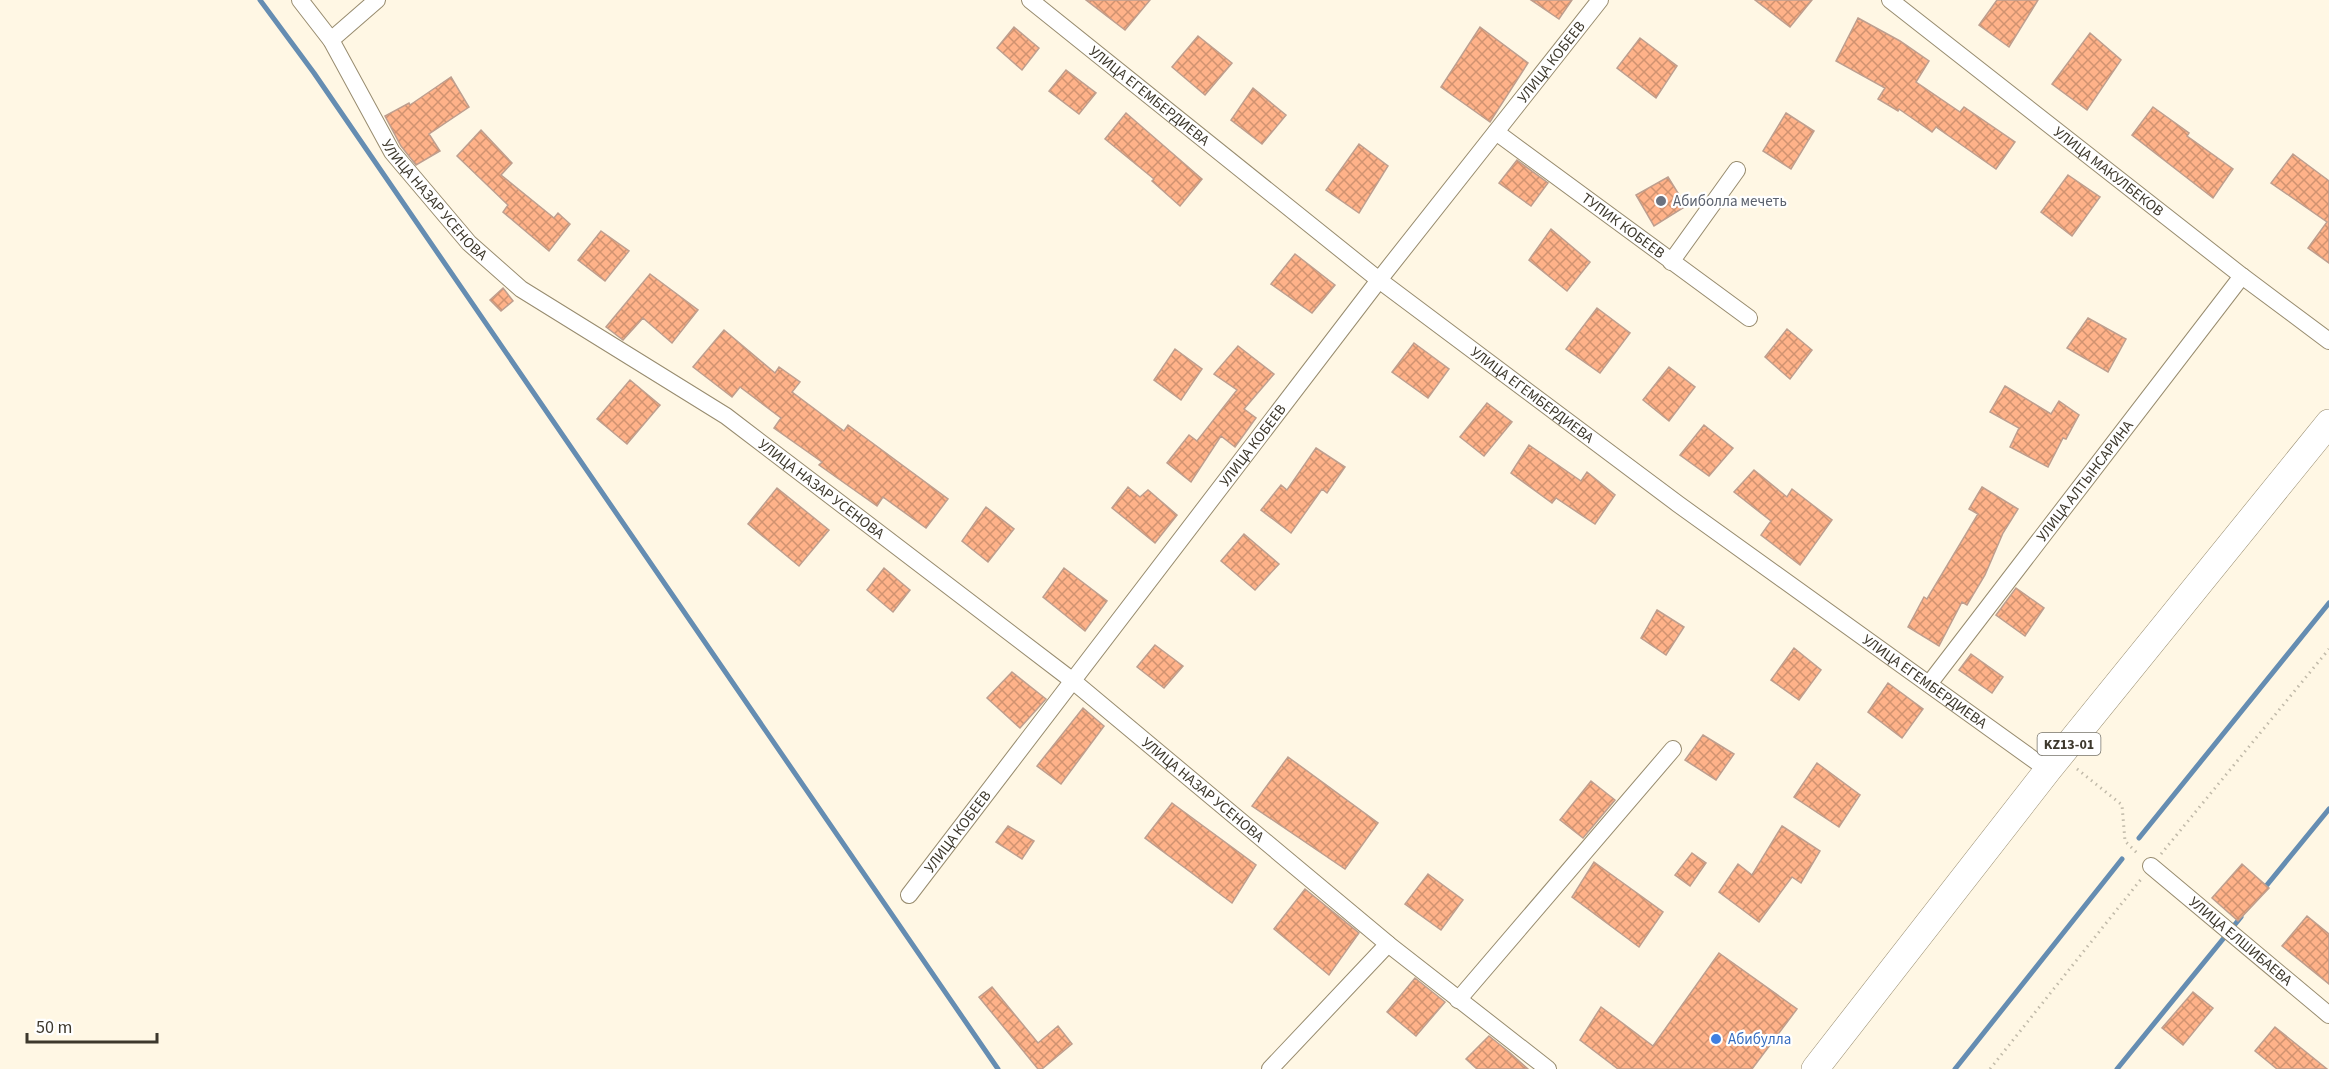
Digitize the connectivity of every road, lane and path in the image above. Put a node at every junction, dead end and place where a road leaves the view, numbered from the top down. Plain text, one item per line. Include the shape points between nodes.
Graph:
1 (300, 0) edge
2 (377, 0) edge
3 (1030, 0) edge
4 (1600, 0) edge
5 (1890, 0) edge
6 (331, 40) junction
7 (1496, 132) junction
8 (1737, 170) dead end
9 (1671, 262) junction
10 (2242, 276) junction
11 (1379, 280) junction
12 (1749, 318) dead end
13 (2329, 340) edge
14 (2329, 423) edge
15 (1073, 681) junction
16 (1929, 684) junction
17 (1673, 749) dead end
18 (2054, 763) junction
19 (2151, 866) joint
20 (909, 895) dead end
21 (1388, 944) junction
22 (1458, 1000) junction
23 (2329, 1015) edge
24 (1270, 1069) edge
25 (1548, 1069) edge
26 (1815, 1069) edge

1 - 6 street, УЛИЦА НАЗАР УСЕНОВА
2 - 6 street
3 - 11 street, УЛИЦА ЕГЕМБЕРДИЕВА
4 - 7 street, УЛИЦА КОБЕЕВ
5 - 10 street, УЛИЦА МАКУЛБЕКОВ
6 - 15 street, УЛИЦА НАЗАР УСЕНОВА via 392,152 469,243 522,289 726,417
7 - 9 street, ТУПИК КОБЕЕВ
7 - 11 street, УЛИЦА КОБЕЕВ
8 - 9 street
9 - 12 street, ТУПИК КОБЕЕВ
10 - 13 street, УЛИЦА МАКУЛБЕКОВ
10 - 16 street, УЛИЦА АЛТЫНСАРИНА
11 - 15 street, УЛИЦА КОБЕЕВ
11 - 16 street, УЛИЦА ЕГЕМБЕРДИЕВА via 1678,504
14 - 18 main road, KZ13-01
15 - 20 street, УЛИЦА КОБЕЕВ
15 - 21 street, УЛИЦА НАЗАР УСЕНОВА
16 - 18 street, УЛИЦА ЕГЕМБЕРДИЕВА
17 - 22 street
18 - 19 path via 2122,805 2125,841
18 - 26 main road, KZ13-01
19 - 23 street, УЛИЦА ЕЛШИБАЕВА
21 - 22 street, УЛИЦА НАЗАР УСЕНОВА
21 - 24 street
22 - 25 street, УЛИЦА НАЗАР УСЕНОВА

